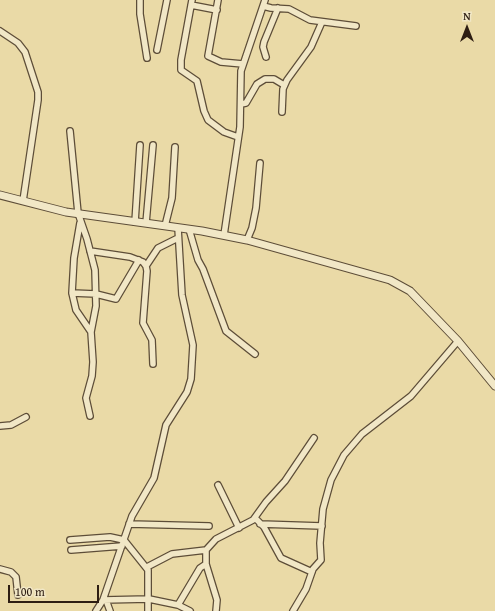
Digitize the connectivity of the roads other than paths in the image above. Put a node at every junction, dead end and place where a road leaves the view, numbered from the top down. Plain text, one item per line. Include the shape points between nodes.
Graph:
1 (140, 0) edge
2 (167, 0) edge
3 (218, 0) edge
4 (192, 3) edge
5 (264, 3) edge
6 (278, 8) junction
7 (217, 10) junction
8 (322, 22) junction
9 (356, 26) dead end
10 (0, 30) edge
11 (157, 50) dead end
12 (266, 57) dead end
13 (147, 58) dead end
14 (243, 64) junction
15 (284, 85) junction
16 (241, 104) junction
17 (282, 112) dead end
18 (70, 131) dead end
19 (238, 137) junction
20 (152, 144) dead end
21 (140, 145) dead end
22 (175, 147) dead end
23 (260, 163) dead end
24 (0, 195) edge
25 (23, 201) junction
26 (78, 213) junction
27 (80, 221) junction
28 (135, 222) junction
29 (146, 223) junction
30 (165, 226) junction
31 (178, 228) junction
32 (189, 229) junction
33 (224, 235) junction
34 (178, 238) junction
35 (246, 240) junction
36 (90, 251) junction
37 (139, 260) junction
38 (146, 266) junction
39 (72, 293) junction
40 (96, 294) junction
41 (91, 332) junction
42 (458, 341) junction
43 (255, 354) dead end
44 (153, 364) dead end
45 (495, 386) edge
46 (90, 416) dead end
47 (26, 417) dead end
48 (0, 426) edge
49 (314, 438) dead end
50 (218, 485) dead end
51 (255, 518) junction
52 (250, 522) junction
53 (129, 524) junction
54 (262, 524) junction
55 (209, 526) dead end
56 (322, 526) junction
57 (239, 528) junction
58 (70, 540) dead end
59 (123, 543) junction
60 (71, 550) dead end
61 (206, 550) junction
62 (206, 564) junction
63 (147, 567) junction
64 (0, 570) edge
65 (312, 572) junction
66 (18, 595) dead end
67 (149, 599) junction
68 (105, 600) junction
69 (178, 605) junction
70 (96, 611) edge
71 (110, 611) edge
72 (148, 611) edge
73 (190, 611) edge
74 (216, 611) edge
75 (293, 611) edge

1 - 13 street
2 - 11 street
3 - 7 street
4 - 7 street
4 - 19 street via 181,70 197,81 208,120 224,132
5 - 6 street
5 - 14 street
6 - 8 street via 289,8 310,20
6 - 12 street via 264,42
7 - 14 street via 208,56 221,62
8 - 9 street
8 - 15 street via 311,47
10 - 25 street via 18,43 25,52 38,92
14 - 16 street
15 - 16 street via 274,79 265,79 257,84 246,103
15 - 17 street
16 - 19 street
18 - 26 street
19 - 33 street
20 - 29 street
21 - 28 street
22 - 30 street via 172,198
23 - 35 street via 256,208 252,228
24 - 25 street
25 - 26 street
26 - 27 street
26 - 28 street
27 - 36 street
27 - 39 street
28 - 29 street
29 - 30 street
30 - 31 street
31 - 32 street
31 - 34 street
32 - 33 street
32 - 43 street via 198,260 226,331
33 - 35 street
34 - 38 street via 158,248
34 - 53 street via 182,295 193,345 192,364 187,392 166,426 154,478
35 - 42 street via 401,285 410,291
36 - 37 street
36 - 40 street via 95,270
37 - 38 street
37 - 40 street via 116,299
38 - 44 street via 143,323 152,340
39 - 40 street
39 - 41 street via 76,310
40 - 41 street
41 - 46 street via 92,376 86,398
42 - 45 street
42 - 56 street via 411,396 362,434 344,454 331,480
47 - 48 street via 11,426
49 - 51 street via 285,481 270,496
50 - 57 street
51 - 52 street
51 - 54 street
52 - 54 street
52 - 57 street
53 - 55 street
53 - 59 street
54 - 56 street
54 - 65 street via 281,558
56 - 65 street via 321,560
57 - 61 street via 216,539
58 - 59 street via 110,537
59 - 60 street
59 - 63 street
59 - 68 street
61 - 62 street
61 - 63 street via 172,554
62 - 69 street via 200,568
62 - 74 street via 216,592
63 - 67 street
64 - 66 street via 11,572 16,577
65 - 75 street via 306,589
67 - 68 street
67 - 69 street
67 - 72 street
68 - 70 street
68 - 71 street
69 - 73 street

